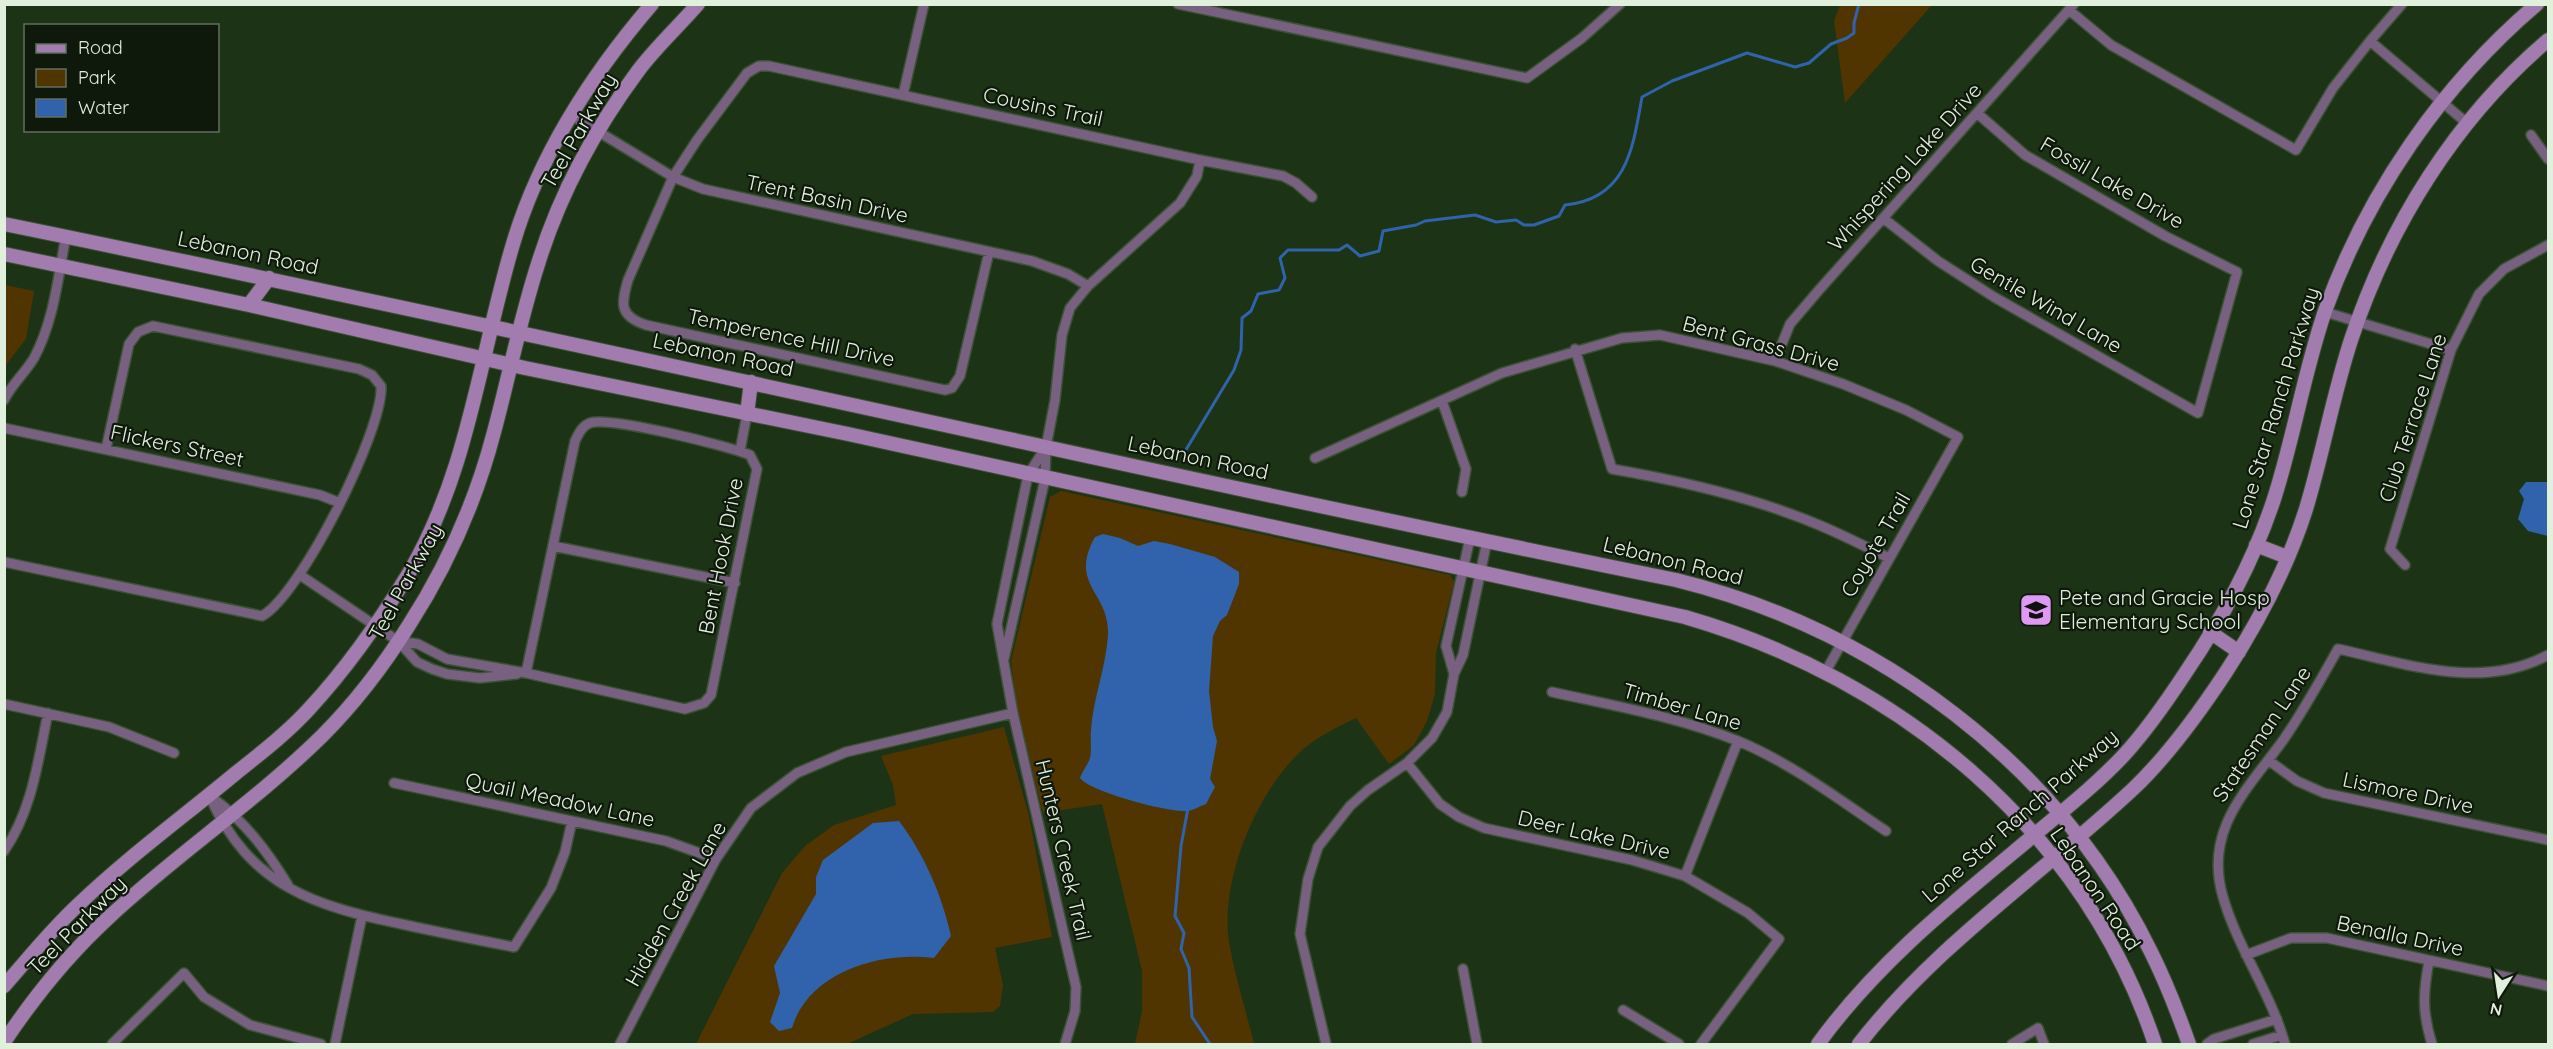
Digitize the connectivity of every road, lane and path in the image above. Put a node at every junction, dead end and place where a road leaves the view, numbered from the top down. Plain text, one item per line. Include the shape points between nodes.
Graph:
1 (652, 4) edge
2 (924, 4) edge
3 (1178, 4) edge
4 (1620, 4) edge
5 (2403, 4) edge
6 (2537, 4) edge
7 (696, 5) edge
8 (2071, 7) edge
9 (2548, 40) edge
10 (2370, 41) junction
11 (903, 95) junction
12 (2442, 101) junction
13 (1977, 113) junction
14 (571, 115) junction
15 (2468, 124) junction
16 (597, 133) junction
17 (2531, 135) dead end
18 (2548, 159) edge
19 (1200, 160) junction
20 (673, 177) junction
21 (1312, 197) dead end
22 (1884, 218) junction
23 (4, 224) edge
24 (66, 236) junction
25 (2548, 245) edge
26 (989, 252) junction
27 (4, 254) edge
28 (60, 266) junction
29 (250, 274) junction
30 (269, 278) junction
31 (1088, 286) junction
32 (249, 305) junction
33 (2325, 312) junction
34 (2357, 322) junction
35 (493, 328) junction
36 (519, 333) junction
37 (1575, 350) junction
38 (2451, 350) junction
39 (485, 359) junction
40 (1775, 362) junction
41 (511, 365) junction
42 (751, 382) junction
43 (4, 400) edge
44 (1442, 401) junction
45 (2198, 413) joint
46 (747, 414) junction
47 (4, 428) edge
48 (1958, 437) joint
49 (1046, 447) junction
50 (106, 449) junction
51 (740, 451) junction
52 (1315, 458) dead end
53 (1028, 475) junction
54 (1045, 478) junction
55 (1462, 492) dead end
56 (340, 503) junction
57 (1470, 537) junction
58 (1487, 541) junction
59 (2256, 545) junction
60 (553, 546) junction
61 (2287, 557) junction
62 (1889, 558) junction
63 (4, 562) edge
64 (2405, 565) dead end
65 (1463, 570) junction
66 (1480, 574) junction
67 (300, 575) junction
68 (735, 583) junction
69 (376, 626) junction
70 (2210, 632) junction
71 (398, 641) junction
72 (1842, 641) junction
73 (2239, 652) junction
74 (2548, 656) edge
75 (1002, 664) junction
76 (1826, 671) junction
77 (526, 673) junction
78 (1454, 674) junction
79 (1552, 692) dead end
80 (4, 704) edge
81 (48, 713) junction
82 (1012, 714) junction
83 (1738, 741) junction
84 (174, 753) dead end
85 (2268, 760) junction
86 (1407, 763) junction
87 (394, 783) dead end
88 (209, 795) junction
89 (234, 813) junction
90 (2059, 814) junction
91 (573, 821) junction
92 (222, 823) junction
93 (1886, 831) dead end
94 (2034, 834) junction
95 (2077, 837) junction
96 (2548, 840) edge
97 (4, 851) edge
98 (2054, 858) junction
99 (716, 859) junction
100 (1685, 876) junction
101 (291, 890) junction
102 (362, 916) junction
103 (2246, 955) junction
104 (2429, 960) junction
105 (1463, 969) dead end
106 (4, 986) edge
107 (2548, 986) edge
108 (1623, 1010) dead end
109 (2277, 1018) junction
110 (2284, 1040) edge
111 (4, 1042) edge
112 (112, 1044) edge
113 (321, 1044) edge
114 (335, 1044) edge
115 (620, 1044) edge
116 (1065, 1044) edge
117 (1326, 1044) edge
118 (1477, 1044) edge
119 (1679, 1044) edge
120 (1701, 1044) edge
121 (1818, 1044) edge
122 (1859, 1044) edge
123 (2012, 1044) edge
124 (2044, 1044) edge
125 (2155, 1044) edge
126 (2189, 1044) edge
127 (2207, 1044) edge
128 (2253, 1044) edge
129 (2432, 1044) edge

1 - 14 main road, Teel Parkway
2 - 11 street
3 - 4 street via 1527,78
5 - 10 street
6 - 12 main road, Lone Star Ranch Parkway
7 - 16 main road, Teel Parkway via 639,70
8 - 10 street via 2111,45 2296,150 2333,88
8 - 13 street, Whispering Lake Drive
9 - 15 main road
10 - 12 street
11 - 19 street, Cousins Trail
11 - 20 street, Cousins Trail via 759,66 747,73
12 - 15 street
12 - 33 main road, Lone Star Ranch Parkway via 2364,223
13 - 22 street, Whispering Lake Drive
13 - 45 street, Fossil Lake Drive via 2025,155 2165,236 2237,272
14 - 16 street, Trent Basin Drive
14 - 35 main road, Teel Parkway via 513,242
15 - 34 main road via 2409,208
16 - 20 street, Trent Basin Drive
16 - 36 main road, Teel Parkway via 551,227
17 - 18 street
19 - 21 street, Cousins Trail via 1283,176
19 - 31 street, Hunters Creek Trail via 1197,176 1180,203
20 - 26 street, Trent Basin Drive via 716,193
20 - 26 street, Temperence Hill Drive via 623,296 625,313 646,325 938,389 952,388 960,376
22 - 40 street, Whispering Lake Drive via 1790,324
22 - 45 street, Gentle Wind Lane via 1938,261 1994,297
23 - 24 main road, Lebanon Road
24 - 28 street
24 - 29 main road, Lebanon Road
25 - 38 street, Club Terrace Lane via 2504,269 2479,294
26 - 31 street, Trent Basin Drive via 1052,267
27 - 28 main road, Lebanon Road
28 - 32 main road, Lebanon Road
28 - 43 street via 43,339
29 - 30 main road, Lebanon Road
29 - 32 main road
30 - 32 main road
30 - 35 main road, Lebanon Road
31 - 49 street, Hunters Creek Trail via 1077,297 1065,321
32 - 39 main road, Lebanon Road
33 - 34 street
33 - 59 main road, Lone Star Ranch Parkway via 2280,479
34 - 38 street
34 - 61 main road via 2305,512
35 - 36 main road, Lebanon Road
35 - 39 main road, Teel Parkway
36 - 41 main road, Teel Parkway
36 - 42 main road, Lebanon Road
37 - 40 street, Bent Grass Drive via 1622,338 1660,336
37 - 44 street, Bent Grass Drive via 1502,373
37 - 62 street via 1612,469 1740,497 1818,524
38 - 64 street, Club Terrace Lane via 2390,549
39 - 41 main road, Lebanon Road
39 - 69 main road, Teel Parkway via 473,411 442,502 411,570
40 - 48 street, Bent Grass Drive via 1879,399
41 - 46 main road, Lebanon Road
41 - 71 main road, Teel Parkway via 482,472 453,548
42 - 46 main road
42 - 49 main road, Lebanon Road
44 - 52 street, Bent Grass Drive
44 - 55 street via 1466,469
46 - 51 street
46 - 53 main road, Lebanon Road
47 - 50 street, Flickers Street
48 - 62 street, Coyote Trail
49 - 53 street, Hunters Creek Trail
49 - 54 street, Hunters Creek Trail
49 - 57 main road, Lebanon Road
50 - 56 street, Flickers Street via 320,495
50 - 56 street via 127,351 138,332 153,326 359,369 380,383 382,394 378,413
51 - 60 street, Bent Hook Drive via 603,421 591,423 582,428 575,441
51 - 68 street, Bent Hook Drive via 750,455 757,469
53 - 54 main road, Lebanon Road
53 - 75 street, Hunters Creek Trail via 997,624
54 - 65 main road, Lebanon Road
54 - 75 street, Hunters Creek Trail
56 - 67 street
57 - 58 main road, Lebanon Road
57 - 65 street
58 - 66 street
58 - 72 main road, Lebanon Road via 1713,589
59 - 61 main road
59 - 70 main road, Lone Star Ranch Parkway
60 - 68 street
60 - 77 street
61 - 73 main road
62 - 72 street, Coyote Trail
63 - 67 street via 262,616 274,609
65 - 66 main road, Lebanon Road
65 - 78 street via 1446,646
66 - 76 main road, Lebanon Road via 1685,617 1748,637
66 - 78 street via 1463,655
67 - 69 street
68 - 77 street, Bent Hook Drive via 711,695 704,704 685,709
69 - 71 street
69 - 88 main road, Teel Parkway via 308,710
70 - 73 main road
70 - 90 main road, Lone Star Ranch Parkway via 2186,673 2137,740
71 - 77 street via 417,644 447,659
71 - 77 street via 417,662 447,674 480,678
71 - 89 main road, Teel Parkway via 325,734
72 - 76 street, Coyote Trail
72 - 90 main road, Lebanon Road via 1889,667 1950,710 2004,757
73 - 95 main road via 2197,713 2148,773
74 - 85 street, Statesman Lane via 2504,671 2464,674 2338,648
75 - 82 street, Hunters Creek Trail
76 - 94 main road, Lebanon Road via 1935,742 1982,781
78 - 86 street via 1447,712 1432,738
79 - 83 street, Timber Lane via 1671,718
80 - 81 street
81 - 84 street via 109,727
81 - 97 street via 21,824
82 - 99 street, Hidden Creek Lane via 846,752 797,773 751,808
82 - 116 street, Hunters Creek Trail via 1076,987 1075,1011
83 - 93 street, Timber Lane via 1797,771
83 - 100 street
85 - 96 street, Lismore Drive via 2297,781 2324,793
85 - 103 street, Statesman Lane via 2232,809 2219,853 2223,898
86 - 100 street, Deer Lake Drive via 1440,804 1484,828 1632,860
86 - 117 street via 1368,790 1333,825 1318,847 1308,879 1300,934
87 - 91 street, Quail Meadow Lane
88 - 89 street
88 - 92 street
88 - 106 main road, Teel Parkway via 78,905
89 - 92 main road, Teel Parkway
89 - 101 street
90 - 94 main road, Lone Star Ranch Parkway
90 - 95 main road, Lebanon Road
91 - 99 street, Quail Meadow Lane via 666,841
91 - 102 street via 551,888 514,947
92 - 101 street via 257,866
92 - 111 main road, Teel Parkway via 107,919 58,969
94 - 98 main road, Lebanon Road
94 - 121 main road, Lone Star Ranch Parkway via 1893,956
95 - 98 main road
95 - 126 main road, Lebanon Road via 2116,892 2151,952
98 - 122 main road via 1924,971
98 - 125 main road, Lebanon Road via 2122,966
99 - 115 street, Hidden Creek Lane
100 - 120 street, Deer Lake Drive via 1748,913 1779,939
101 - 102 street
102 - 114 street
103 - 104 street, Benalla Drive via 2276,942 2304,937
103 - 109 street, Statesman Lane
104 - 107 street, Benalla Drive
104 - 129 street via 2423,994 2424,1020
105 - 118 street
108 - 119 street
109 - 110 street, Statesman Lane
109 - 127 street
110 - 128 street
112 - 113 street via 184,973 204,997 250,1025
123 - 124 street via 2038,1028

